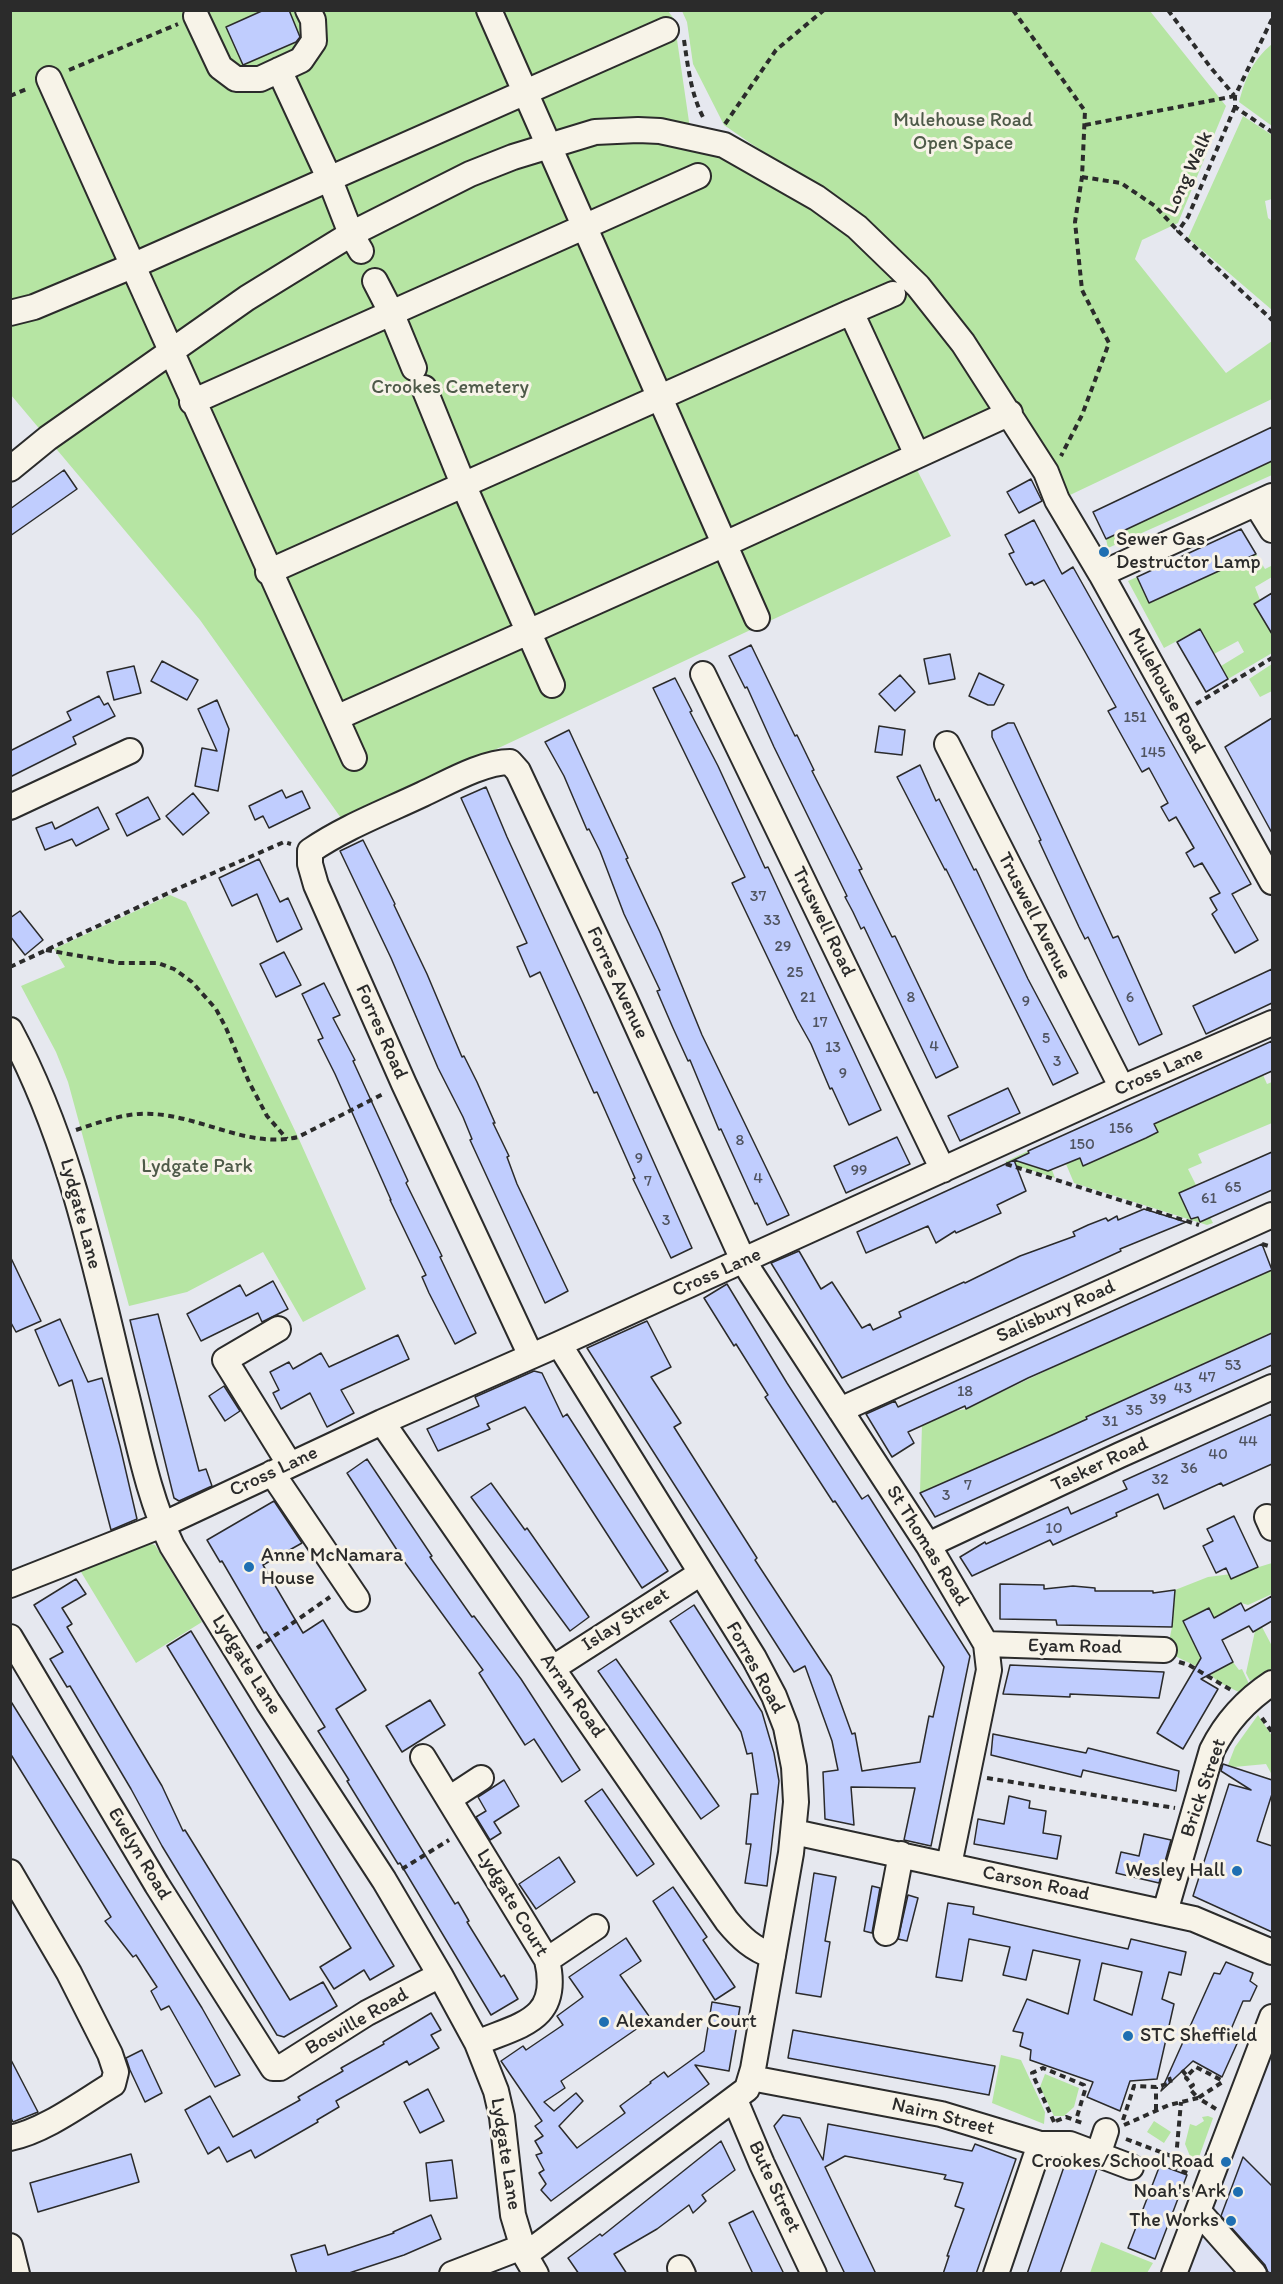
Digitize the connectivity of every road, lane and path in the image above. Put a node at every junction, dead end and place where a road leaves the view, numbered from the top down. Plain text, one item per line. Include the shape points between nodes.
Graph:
1 (308, 10) edge
2 (489, 10) edge
3 (824, 10) edge
4 (1013, 10) edge
5 (1168, 10) edge
6 (196, 16) joint
7 (1272, 19) edge
8 (675, 32) joint
9 (279, 70) junction
10 (49, 79) junction
11 (525, 92) junction
12 (10, 96) edge
13 (1235, 96) junction
14 (1235, 107) junction
15 (1085, 125) junction
16 (1272, 132) edge
17 (720, 140) junction
18 (548, 146) junction
19 (698, 176) dead end
20 (1082, 177) junction
21 (330, 180) junction
22 (585, 225) junction
23 (1178, 231) junction
24 (356, 243) junction
25 (132, 266) junction
26 (375, 281) dead end
27 (893, 294) dead end
28 (391, 312) junction
29 (851, 312) junction
30 (10, 313) edge
31 (1272, 320) edge
32 (171, 353) junction
33 (660, 397) junction
34 (192, 402) junction
35 (1010, 413) junction
36 (917, 455) junction
37 (10, 469) edge
38 (1046, 472) junction
39 (463, 484) junction
40 (1264, 500) edge
41 (1272, 530) edge
42 (725, 544) junction
43 (268, 572) junction
44 (1101, 574) junction
45 (757, 618) dead end
46 (530, 632) junction
47 (1272, 658) edge
48 (703, 674) dead end
49 (552, 685) dead end
50 (1179, 714) junction
51 (336, 718) junction
52 (947, 744) dead end
53 (130, 751) dead end
54 (354, 758) dead end
55 (10, 807) edge
56 (310, 851) junction
57 (1272, 882) edge
58 (46, 950) junction
59 (10, 967) edge
60 (1272, 1023) edge
61 (10, 1030) edge
62 (404, 1084) junction
63 (1122, 1088) junction
64 (58, 1135) junction
65 (288, 1139) junction
66 (994, 1147) junction
67 (943, 1170) junction
68 (1272, 1215) edge
69 (1212, 1242) junction
70 (744, 1260) junction
71 (278, 1329) dead end
72 (559, 1344) junction
73 (531, 1356) junction
74 (1272, 1387) edge
75 (840, 1410) junction
76 (382, 1422) junction
77 (281, 1469) junction
78 (162, 1525) junction
79 (928, 1545) junction
80 (700, 1573) junction
81 (10, 1585) edge
82 (352, 1592) joint
83 (10, 1637) edge
84 (986, 1644) junction
85 (1164, 1650) joint
86 (242, 1658) junction
87 (553, 1668) junction
88 (1272, 1683) edge
89 (1248, 1701) junction
90 (423, 1757) dead end
91 (968, 1775) junction
92 (481, 1778) dead end
93 (449, 1799) junction
94 (1194, 1811) junction
95 (467, 1828) junction
96 (794, 1832) junction
97 (901, 1854) junction
98 (949, 1865) junction
99 (10, 1872) edge
100 (384, 1880) junction
101 (1165, 1912) junction
102 (596, 1927) dead end
103 (886, 1933) dead end
104 (1272, 1952) edge
105 (773, 1956) junction
106 (547, 1960) junction
107 (441, 1975) junction
108 (1272, 2017) edge
109 (477, 2043) junction
110 (1267, 2054) edge
111 (273, 2068) joint
112 (1182, 2070) dead end
113 (1187, 2076) junction
114 (1169, 2077) dead end
115 (1229, 2077) dead end
116 (751, 2078) junction
117 (1223, 2081) junction
118 (1156, 2087) junction
119 (1198, 2098) junction
120 (735, 2100) junction
121 (1181, 2102) junction
122 (1155, 2110) junction
123 (1220, 2111) dead end
124 (1076, 2120) dead end
125 (1054, 2122) dead end
126 (1106, 2131) joint
127 (10, 2138) edge
128 (1040, 2144) junction
129 (1098, 2154) junction
130 (1176, 2158) junction
131 (1139, 2162) joint
132 (1200, 2167) dead end
133 (1196, 2176) dead end
134 (1199, 2212) junction
135 (10, 2246) edge
136 (528, 2259) edge
137 (17, 2274) edge
138 (452, 2274) edge
139 (814, 2274) edge
140 (996, 2274) edge
141 (1174, 2274) edge
142 (1254, 2274) edge

1 - 9 street via 313,20 314,41 301,60
2 - 11 street
3 - 17 path via 776,50
4 - 15 path via 1085,111
5 - 13 path
6 - 9 street via 220,67 236,79 260,79
6 - 10 path
7 - 13 path
8 - 11 street
8 - 17 path via 696,105
9 - 21 street
10 - 12 path
10 - 25 street
11 - 18 street
11 - 21 street
13 - 14 path
13 - 15 path
14 - 16 path
14 - 23 path, Long Walk via 1188,217
15 - 20 path
17 - 18 street, Mulehouse Road via 638,130 595,132
17 - 35 street, Mulehouse Road via 817,198 875,242 942,315
18 - 22 street
18 - 24 street, Mulehouse Road via 470,174
19 - 22 street
20 - 23 path via 1121,183 1155,206
20 - 38 path via 1075,222 1082,290 1109,343 1082,415 1060,457
21 - 24 street
21 - 25 street
22 - 28 street
22 - 33 street
23 - 31 path, Long Walk
24 - 32 street, Mulehouse Road via 247,298
25 - 30 street via 34,307
25 - 32 street
26 - 28 street
27 - 29 street
28 - 34 street
28 - 39 street
29 - 33 street
29 - 36 street
32 - 34 street
32 - 37 street, Mulehouse Road
33 - 39 street
33 - 42 street
34 - 43 street
35 - 36 street
35 - 38 street, Mulehouse Road
36 - 42 street
38 - 44 street, Mulehouse Road via 1057,500
39 - 43 street
39 - 46 street
40 - 41 street
40 - 44 street
42 - 45 street
42 - 46 street
43 - 51 street
44 - 50 street, Mulehouse Road
46 - 49 street
46 - 51 street
47 - 50 path
48 - 67 street, Truswell Road
50 - 57 street, Mulehouse Road
51 - 54 street
52 - 63 street, Truswell Avenue
53 - 55 street
56 - 58 path via 284,842
56 - 62 street, Forres Road via 316,885
56 - 70 street, Forres Avenue via 331,837 454,779 498,762 510,762 518,771
58 - 59 path
58 - 65 path via 119,963 158,963 192,982 216,1009 267,1116
60 - 63 street, Cross Lane
61 - 64 street, Lydgate Lane
62 - 65 path
62 - 73 street, Forres Road
63 - 66 street, Cross Lane
64 - 65 path via 151,1113 257,1138
64 - 78 street, Lydgate Lane via 79,1201
66 - 67 street, Cross Lane
66 - 69 path via 1002,1163 1205,1227
67 - 70 street, Cross Lane
68 - 69 street, Salisbury Road
69 - 75 street, Salisbury Road
70 - 72 street, Cross Lane
70 - 75 street, St Thomas Road
71 - 77 street via 225,1360
72 - 73 street, Cross Lane
72 - 80 street, Forres Road
73 - 76 street, Cross Lane
74 - 79 street, Tasker Road
75 - 79 street, St Thomas Road
76 - 77 street, Cross Lane
76 - 87 street, Arran Road
77 - 78 street, Cross Lane
77 - 82 street
78 - 81 street, Cross Lane
78 - 86 street, Lydgate Lane
79 - 84 street, St Thomas Road
80 - 87 street, Islay Street
80 - 96 street, Forres Road via 754,1658 781,1712 794,1767
82 - 86 path
83 - 111 street, Evelyn Road via 157,1885
84 - 85 street, Eyam Road
84 - 91 street, St Thomas Road via 989,1670
85 - 89 path via 1163,1660 1189,1665
86 - 100 street, Lydgate Lane
87 - 105 street, Arran Road via 732,1927 752,1947
88 - 89 street, Brick Street
89 - 94 street, Brick Street via 1216,1742
90 - 93 street, Lydgate Court
91 - 94 path
91 - 98 street, St Thomas Road
92 - 93 street
93 - 95 street, Lydgate Court
94 - 101 street, Brick Street
95 - 100 path
95 - 106 street, Lydgate Court
96 - 97 street, Carson Road
96 - 105 street, Forres Road
97 - 98 street, Carson Road
97 - 103 street
98 - 101 street, Carson Road
99 - 127 street via 69,1973 116,2072 113,2084 55,2119
100 - 107 street, Lydgate Lane
101 - 104 street, Carson Road via 1201,1921
102 - 106 street
105 - 116 street, Forres Road
106 - 109 street, Lydgate Court via 550,1994 544,2008 530,2020
107 - 109 street, Lydgate Lane
107 - 111 street, Bosville Road via 367,2013 280,2068
108 - 110 street
109 - 136 street, Lydgate Lane via 496,2091 513,2215
110 - 134 street via 1233,2117
112 - 113 path
113 - 117 path via 1196,2067
113 - 119 path via 1193,2085 1189,2088
114 - 118 path via 1171,2083
115 - 117 path
116 - 120 street, Forres Road via 747,2089
116 - 128 street, Nairn Street via 941,2114
117 - 119 path
118 - 122 path
118 - 122 path via 1134,2086 1121,2127
119 - 121 path
119 - 123 path
120 - 136 street
120 - 139 street, Bute Street
121 - 122 path
121 - 130 path
124 - 125 path via 1087,2091 1084,2085 1043,2068 1032,2073
126 - 129 street
126 - 130 path
128 - 129 street, Nairn Street via 1070,2144
128 - 140 street
129 - 131 street, Nairn Street
130 - 132 path
131 - 133 path
134 - 141 street
134 - 142 street
135 - 137 street
136 - 138 street

